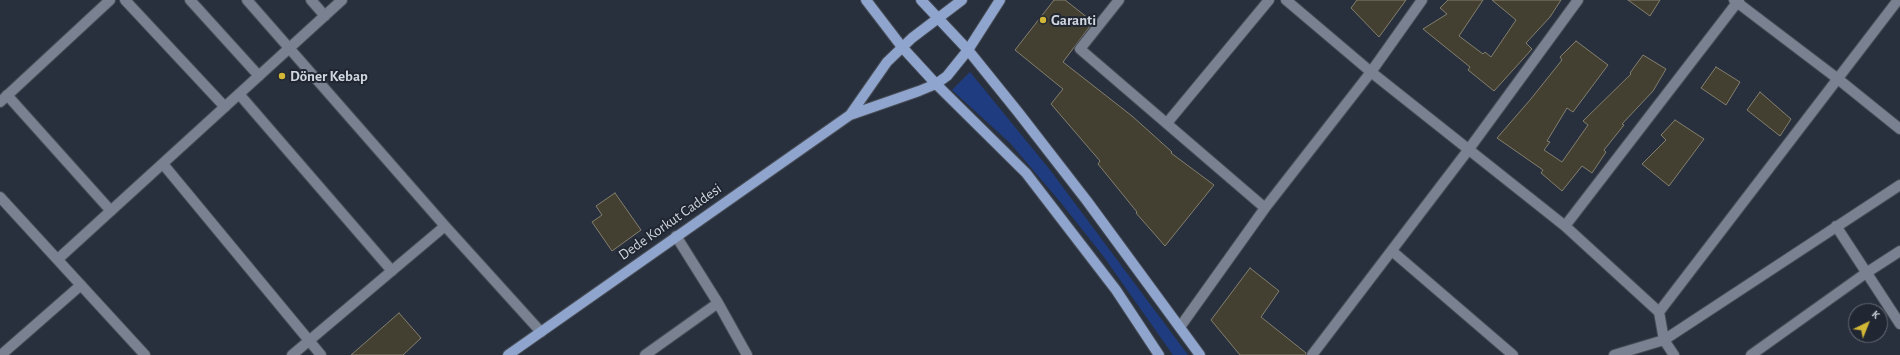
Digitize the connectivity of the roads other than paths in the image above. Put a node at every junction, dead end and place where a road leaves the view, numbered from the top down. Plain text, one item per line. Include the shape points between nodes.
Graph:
1 (110, 0) edge
2 (125, 0) edge
3 (190, 0) edge
4 (247, 0) edge
5 (311, 0) edge
6 (342, 0) edge
7 (866, 0) edge
8 (921, 0) edge
9 (962, 0) edge
10 (1000, 0) edge
11 (1119, 0) edge
12 (1269, 0) edge
13 (1286, 0) edge
14 (1422, 0) edge
15 (1578, 0) edge
16 (1898, 0) edge
17 (1737, 1) edge
18 (325, 16) junction
19 (938, 18) junction
20 (902, 47) junction
21 (290, 48) junction
22 (968, 50) junction
23 (1371, 72) junction
24 (259, 76) junction
25 (1838, 79) junction
26 (936, 84) junction
27 (240, 94) junction
28 (4, 99) edge
29 (225, 107) junction
30 (850, 115) junction
31 (1167, 123) junction
32 (1900, 130) edge
33 (1469, 149) junction
34 (163, 164) junction
35 (1900, 185) edge
36 (0, 197) edge
37 (1265, 208) junction
38 (111, 211) junction
39 (445, 226) junction
40 (1565, 226) junction
41 (1836, 226) junction
42 (676, 236) junction
43 (1392, 250) junction
44 (1900, 251) edge
45 (58, 260) junction
46 (392, 271) junction
47 (1866, 273) junction
48 (81, 285) junction
49 (718, 303) junction
50 (1659, 312) junction
51 (1900, 324) edge
52 (1180, 327) junction
53 (541, 332) junction
54 (310, 340) junction
55 (1664, 340) junction
56 (141, 354) edge
57 (1, 355) edge
58 (292, 355) edge
59 (321, 355) edge
60 (508, 355) edge
61 (645, 355) edge
62 (747, 355) edge
63 (1159, 355) edge
64 (1200, 355) edge
65 (1312, 355) edge
66 (1513, 355) edge
67 (1614, 355) edge
68 (1674, 355) edge
69 (1751, 355) edge

1 - 28 street
2 - 29 street
3 - 24 street
4 - 21 street
5 - 18 street
6 - 18 street
7 - 20 main road
8 - 19 main road
9 - 19 main road, Dede Korkut Caddesi
10 - 22 main road, Dede Korkut Caddesi
11 - 31 street via 1080,49
12 - 31 street
13 - 23 street
14 - 23 street
15 - 33 street
16 - 25 street
17 - 25 street
17 - 40 street
18 - 21 street
19 - 20 main road, Dede Korkut Caddesi
19 - 22 main road
20 - 26 main road
20 - 30 main road, Dede Korkut Caddesi via 887,62
21 - 24 street
21 - 39 street
22 - 26 main road, Dede Korkut Caddesi via 947,76
22 - 52 main road via 1087,201
23 - 33 street
23 - 37 street
24 - 27 street
25 - 32 street
25 - 50 street
26 - 30 main road, Dede Korkut Caddesi
26 - 63 main road via 1026,173 1116,290
27 - 29 street
27 - 46 street
28 - 38 street
29 - 34 street
30 - 42 main road, Dede Korkut Caddesi
31 - 37 street
33 - 40 street
33 - 43 street
34 - 38 street
34 - 54 street
35 - 41 street
36 - 45 street
37 - 52 street
38 - 45 street
39 - 46 street
39 - 53 street
40 - 50 street
41 - 47 street
41 - 55 street
42 - 49 street
42 - 53 main road, Dede Korkut Caddesi
43 - 65 street
43 - 66 street
44 - 47 street
45 - 48 street
46 - 54 street
47 - 51 street
47 - 69 street
48 - 56 street
48 - 57 street
49 - 61 street
49 - 62 street
50 - 55 street
52 - 64 main road
53 - 60 main road, Dede Korkut Caddesi
54 - 58 street
54 - 59 street
55 - 67 street
55 - 68 street

